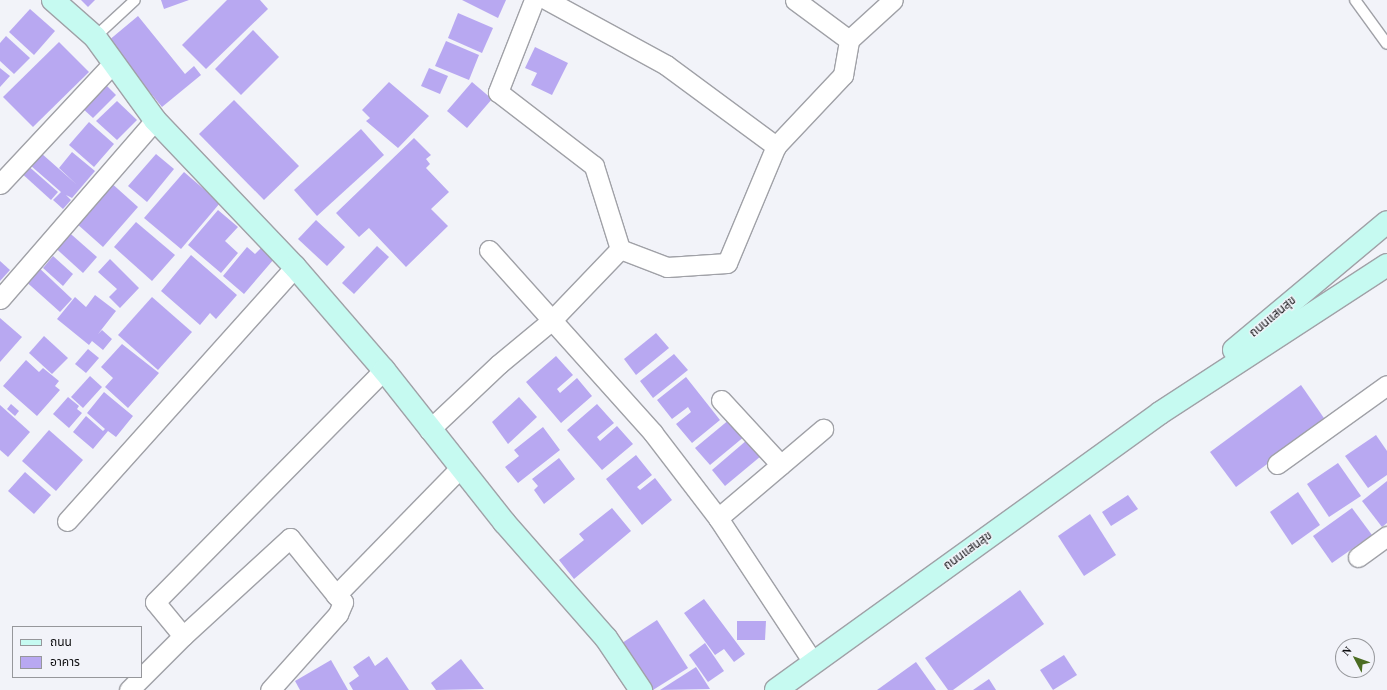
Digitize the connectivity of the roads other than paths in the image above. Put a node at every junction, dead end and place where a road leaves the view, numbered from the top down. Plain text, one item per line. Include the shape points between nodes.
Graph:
1 (53, 0) edge
2 (135, 0) edge
3 (534, 0) edge
4 (548, 0) edge
5 (795, 0) edge
6 (893, 0) edge
7 (1355, 0) edge
8 (95, 38) junction
9 (849, 40) junction
10 (1387, 44) edge
11 (114, 62) junction
12 (155, 120) junction
13 (776, 146) junction
14 (0, 184) edge
15 (1387, 222) edge
16 (620, 249) junction
17 (489, 250) dead end
18 (1387, 265) edge
19 (295, 267) junction
20 (0, 299) edge
21 (551, 321) junction
22 (384, 370) junction
23 (1387, 385) edge
24 (721, 400) dead end
25 (1160, 413) junction
26 (823, 429) dead end
27 (429, 430) junction
28 (1277, 464) dead end
29 (781, 465) junction
30 (460, 468) junction
31 (718, 518) junction
32 (67, 521) dead end
33 (1387, 536) edge
34 (1358, 557) dead end
35 (336, 595) junction
36 (183, 636) junction
37 (813, 662) junction
38 (142, 677) edge
39 (141, 678) edge
40 (129, 690) edge
41 (270, 690) edge
42 (641, 690) edge
43 (776, 690) edge

1 - 8 main road
2 - 8 lane
3 - 16 street via 498,92 594,166
4 - 13 street via 666,65
5 - 9 street
6 - 9 street
7 - 10 lane
8 - 11 main road
9 - 13 street via 843,75
11 - 12 main road
11 - 14 street
12 - 19 main road
12 - 20 street
13 - 16 street via 727,263 667,268
15 - 25 main road, ถนนแสนสุข
16 - 21 street
17 - 21 street
18 - 25 main road, ถนนแสนสุข
19 - 22 main road
19 - 32 street
21 - 27 street via 499,364
21 - 31 street via 653,433
22 - 27 main road
22 - 36 street via 155,602
23 - 28 street
24 - 29 street
25 - 37 main road, ถนนแสนสุข
26 - 29 street
27 - 30 main road
29 - 31 street
30 - 35 street
30 - 42 main road via 606,638
31 - 37 street
33 - 34 street
35 - 36 street via 290,538
35 - 41 street via 343,602 338,614
36 - 38 street
37 - 43 main road, ถนนแสนสุข
39 - 40 street

